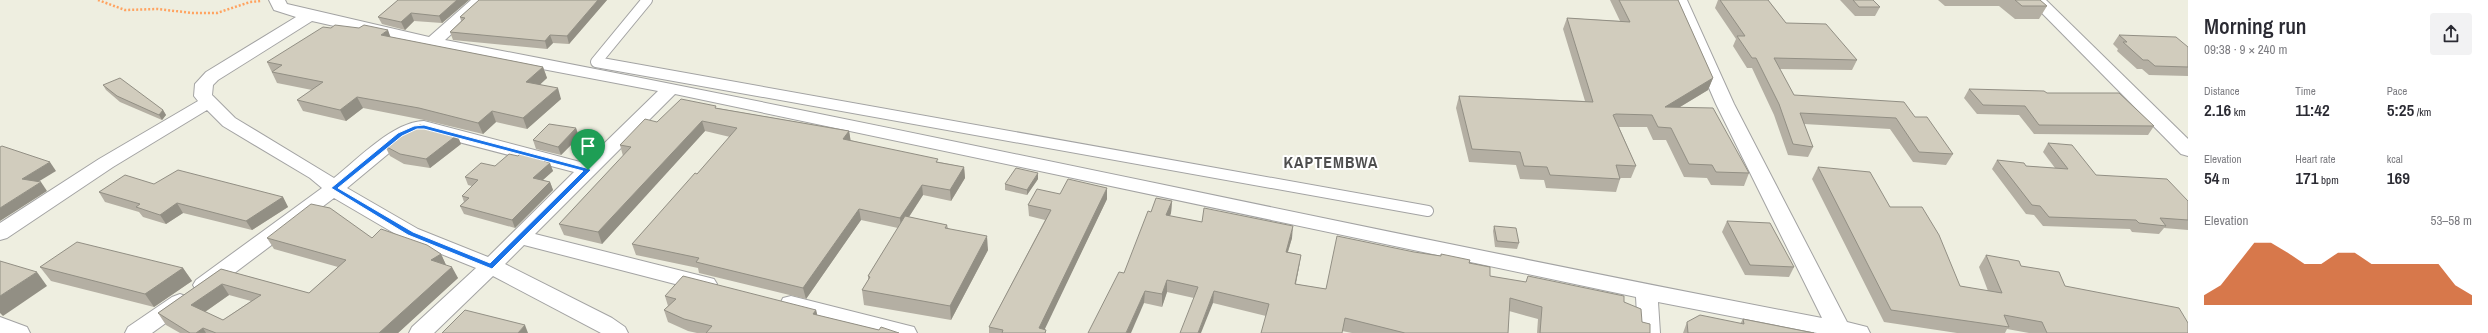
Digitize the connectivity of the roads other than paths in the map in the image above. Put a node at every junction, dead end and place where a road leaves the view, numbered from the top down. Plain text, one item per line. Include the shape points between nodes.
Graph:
1 (277, 0) edge
2 (480, 0) edge
3 (646, 0) edge
4 (1679, 0) edge
5 (2037, 0) edge
6 (309, 16) junction
7 (432, 43) junction
8 (671, 88) junction
9 (208, 102) junction
10 (2188, 150) edge
11 (588, 170) junction
12 (334, 188) junction
13 (1428, 211) dead end
14 (0, 233) edge
15 (520, 237) junction
16 (492, 266) junction
17 (728, 289) edge
18 (1646, 292) junction
19 (775, 300) edge
20 (0, 325) edge
21 (1839, 329) junction
22 (19, 333) edge
23 (136, 333) edge
24 (420, 333) edge
25 (617, 333) edge
26 (906, 333) edge
27 (1649, 333) edge
28 (1859, 333) edge

1 - 6 street via 280,7
2 - 7 street
3 - 13 lane via 596,62
4 - 21 street via 1725,104
5 - 10 street
6 - 7 street
6 - 9 street via 212,76 204,84 203,96
7 - 8 street
8 - 11 street
8 - 18 street
9 - 12 street via 229,122 317,174
9 - 14 street via 106,163
11 - 12 street via 416,127 400,135
11 - 15 street
12 - 16 street via 411,234
12 - 23 street via 232,266
15 - 16 street
15 - 17 street
16 - 24 street
16 - 25 street
18 - 21 street
18 - 27 street
19 - 26 street
20 - 22 street
21 - 28 street

